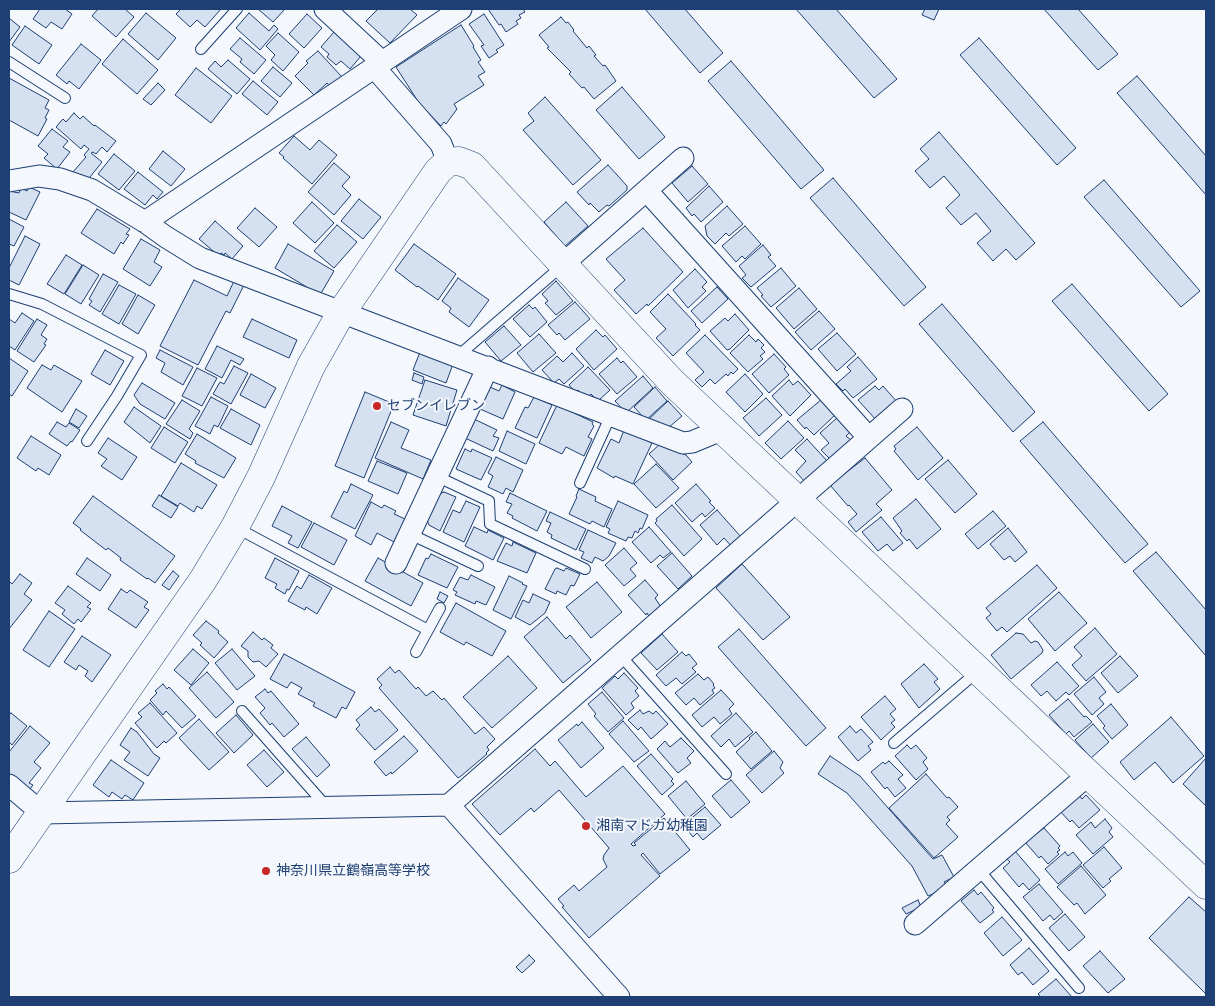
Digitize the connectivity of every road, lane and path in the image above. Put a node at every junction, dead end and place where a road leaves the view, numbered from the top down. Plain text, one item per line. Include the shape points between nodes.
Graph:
1 (237, 9) edge
2 (325, 9) edge
3 (461, 9) edge
4 (202, 49) dead end
5 (9, 62) edge
6 (378, 65) junction
7 (65, 98) dead end
8 (684, 158) dead end
9 (448, 162) junction
10 (9, 181) edge
11 (647, 191) junction
12 (145, 222) junction
13 (563, 264) junction
14 (9, 294) edge
15 (341, 313) junction
16 (458, 356) junction
17 (488, 367) junction
18 (902, 409) dead end
19 (611, 415) junction
20 (721, 430) junction
21 (869, 438) junction
22 (87, 441) dead end
23 (438, 477) junction
24 (580, 482) dead end
25 (797, 502) junction
26 (234, 527) junction
27 (410, 534) junction
28 (396, 563) dead end
29 (478, 566) dead end
30 (584, 569) dead end
31 (440, 608) dead end
32 (428, 630) junction
33 (416, 652) dead end
34 (620, 656) junction
35 (978, 672) junction
36 (242, 711) dead end
37 (894, 743) dead end
38 (726, 774) dead end
39 (1088, 775) junction
40 (9, 785) edge
41 (449, 805) junction
42 (326, 806) junction
43 (42, 813) junction
44 (9, 859) edge
45 (978, 869) junction
46 (1206, 885) edge
47 (915, 924) dead end
48 (1079, 988) dead end
49 (619, 997) edge

1 - 4 lane
2 - 6 street
3 - 6 street
5 - 7 lane
6 - 9 street via 441,144
6 - 12 street
8 - 11 street
9 - 13 street via 459,161 472,166
9 - 15 street via 438,171
10 - 12 street via 39,176 60,179 92,190
11 - 13 street
11 - 21 street
12 - 15 street via 200,258
13 - 16 lane
13 - 20 street
14 - 22 lane via 42,304 141,355
15 - 16 street
15 - 26 street via 311,366 261,477
16 - 17 street
17 - 19 street
17 - 23 street
18 - 21 street
19 - 20 street via 682,443
19 - 24 lane
20 - 25 street
21 - 25 street
23 - 27 street
23 - 30 lane via 488,501 490,524
25 - 34 street
25 - 35 street
26 - 32 lane
26 - 43 street via 203,580
27 - 28 street
27 - 29 lane
31 - 32 lane
32 - 33 lane
34 - 38 lane
34 - 41 street
35 - 37 lane
35 - 39 street
36 - 42 lane
39 - 45 street
39 - 46 street
40 - 43 street
41 - 42 street
41 - 49 street
42 - 43 street
43 - 44 street
45 - 47 street
45 - 48 lane

